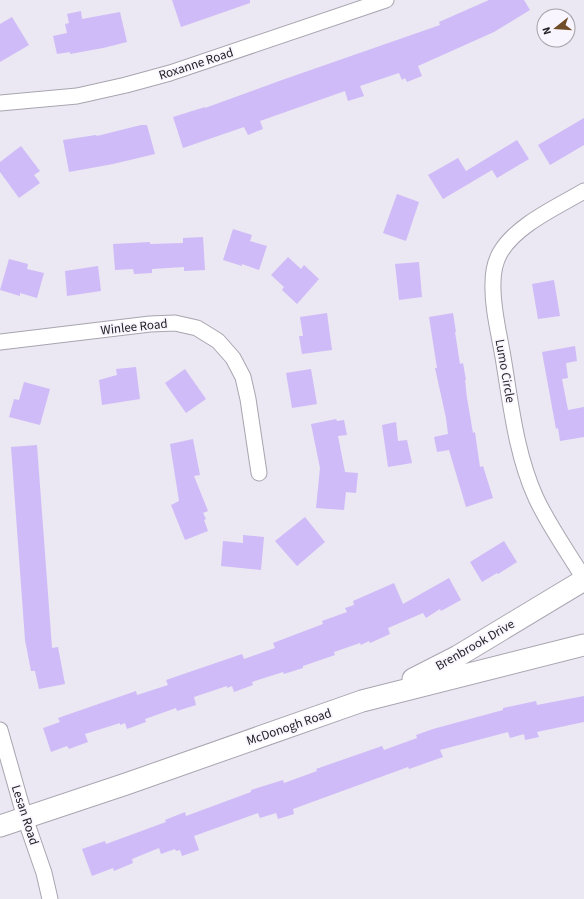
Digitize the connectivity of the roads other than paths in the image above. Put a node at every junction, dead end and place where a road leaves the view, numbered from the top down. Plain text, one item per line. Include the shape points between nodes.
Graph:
1 (386, 0) edge
2 (0, 103) edge
3 (584, 191) edge
4 (0, 342) edge
5 (259, 473) dead end
6 (584, 580) edge
7 (584, 645) edge
8 (362, 701) junction
9 (0, 730) edge
10 (25, 818) junction
11 (0, 826) edge
12 (50, 899) edge

1 - 2 street, Roxanne Road via 126,86 77,96
3 - 6 street, Lumo Circle via 533,221 512,237 499,254 493,284 495,310 518,443 526,471 536,498
4 - 5 street, Winlee Road via 150,324 175,323 197,328 218,341 233,358 242,377 248,399
6 - 8 main road, Brenbrook Drive via 458,656
7 - 8 main road, McDonogh Road
8 - 10 main road, McDonogh Road
9 - 10 street, Lesan Road
10 - 11 main road, McDonogh Road
10 - 12 street, Lesan Road

